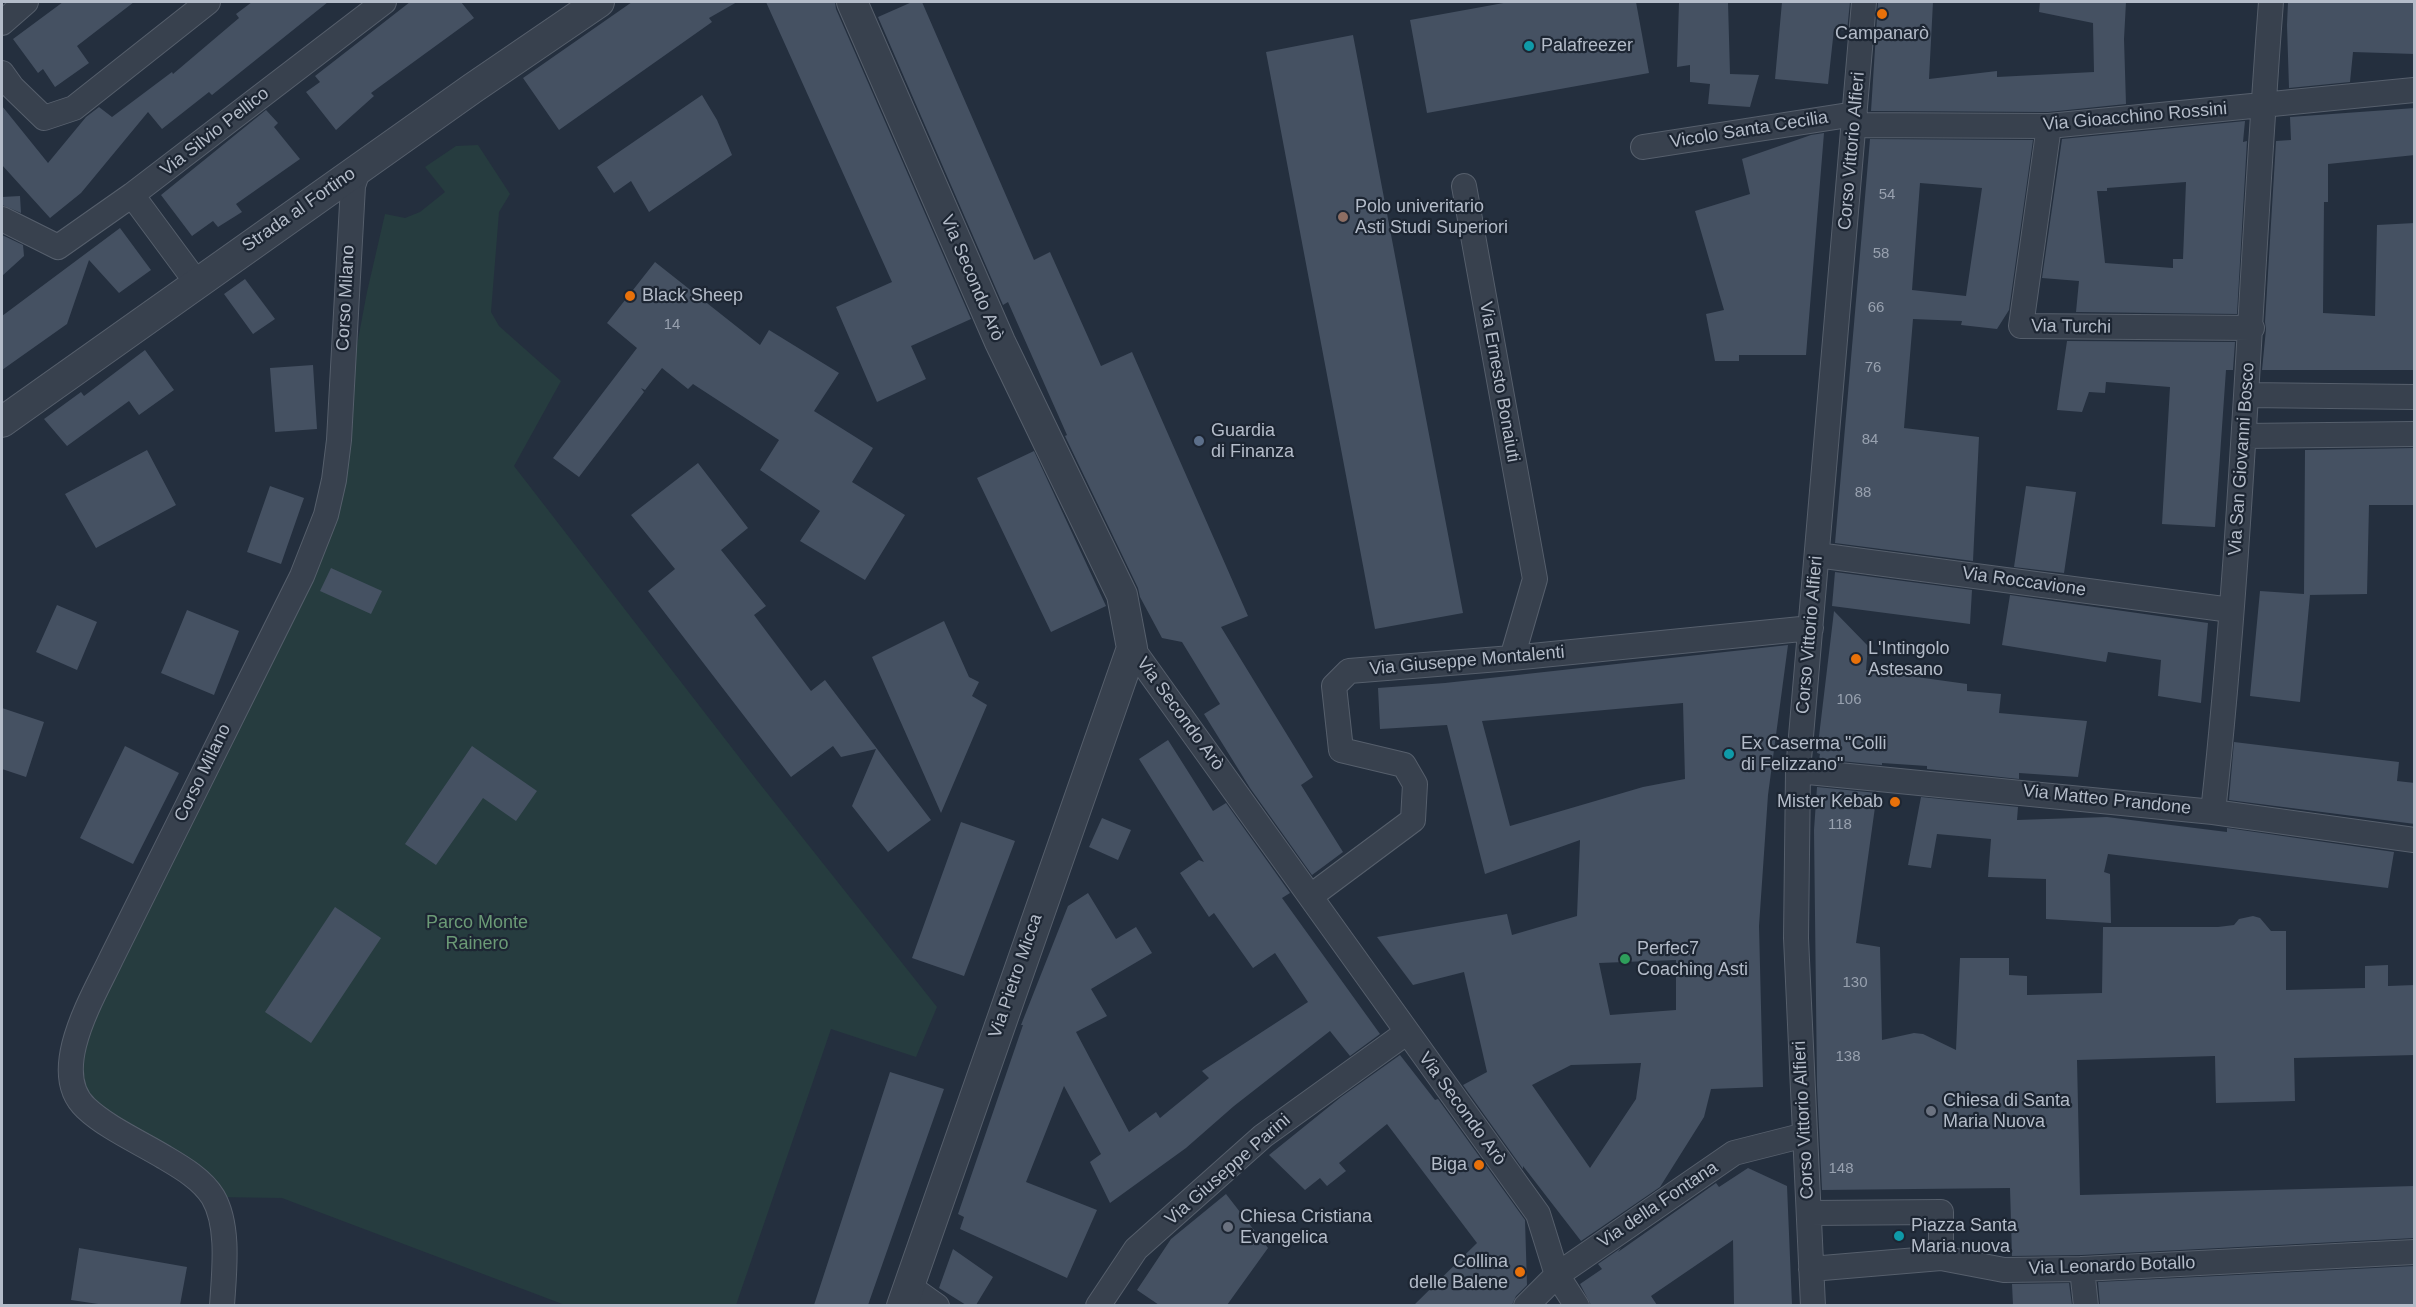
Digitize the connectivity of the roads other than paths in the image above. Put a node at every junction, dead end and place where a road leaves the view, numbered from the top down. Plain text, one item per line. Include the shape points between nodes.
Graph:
1 (26, 2) edge
2 (208, 2) edge
3 (384, 2) edge
4 (599, 2) edge
5 (852, 2) edge
6 (1864, 2) edge
7 (2271, 2) edge
8 (2, 23) edge
9 (2, 73) edge
10 (2415, 90) edge
11 (2263, 105) junction
12 (1855, 119) junction
13 (2049, 126) junction
14 (1643, 147) dead end
15 (359, 168) junction
16 (1464, 186) dead end
17 (132, 195) junction
18 (2, 219) edge
19 (197, 283) junction
20 (2252, 328) junction
21 (2247, 395) junction
22 (2297, 396) junction
23 (2415, 397) edge
24 (2, 422) edge
25 (2295, 434) junction
26 (2415, 434) edge
27 (2244, 436) junction
28 (1817, 555) junction
29 (2231, 610) junction
30 (1811, 628) junction
31 (1132, 648) junction
32 (1512, 658) junction
33 (1798, 771) junction
34 (2213, 812) junction
35 (2415, 840) edge
36 (1311, 896) junction
37 (1406, 1033) junction
38 (1805, 1135) junction
39 (1809, 1214) junction
40 (2415, 1252) edge
41 (1941, 1258) junction
42 (1812, 1269) junction
43 (2082, 1269) junction
44 (1557, 1275) junction
45 (905, 1295) edge
46 (222, 1305) edge
47 (937, 1305) edge
48 (1098, 1305) edge
49 (1526, 1305) edge
50 (1577, 1305) edge
51 (1813, 1305) edge
52 (2086, 1305) edge

1 - 8 street
2 - 9 street via 74,108 44,118
3 - 17 street, Via Silvio Pellico
4 - 15 street, Strada al Fortino
5 - 31 street, Via Secondo Arò via 1000,342 1122,595
6 - 12 street, Corso Vittorio Alfieri
7 - 11 street, Via San Giovanni Bosco
10 - 11 street, Via Gioacchino Rossini
11 - 13 street, Via Gioacchino Rossini
11 - 20 street, Via San Giovanni Bosco
12 - 13 street, Via Gioacchino Rossini
12 - 14 street, Vicolo Santa Cecilia
12 - 28 street, Corso Vittorio Alfieri
13 - 20 street, Via Turchi via 2021,326
15 - 19 street, Strada al Fortino
15 - 46 street, Corso Milano via 352,186 339,440 326,515 302,576 111,959 71,1059 72,1085 85,1107 182,1167 213,1197 221,1218 225,1260
16 - 32 street, Via Ernesto Bonaiuti via 1535,579
17 - 18 street, Via Silvio Pellico via 58,247
17 - 19 street
19 - 24 street, Strada al Fortino
20 - 21 street, Via San Giovanni Bosco
21 - 22 street
21 - 27 street, Via San Giovanni Bosco
22 - 23 street
22 - 25 street
25 - 26 street
25 - 27 street
27 - 29 street, Via San Giovanni Bosco
28 - 29 street, Via Roccavione
28 - 30 street, Corso Vittorio Alfieri
29 - 34 street, Via San Giovanni Bosco
30 - 32 street, Via Giuseppe Montalenti
30 - 33 street, Corso Vittorio Alfieri
31 - 36 street, Via Secondo Arò
31 - 45 street, Via Pietro Micca
32 - 36 street, Via Giuseppe Montalenti via 1349,671 1334,686 1341,750 1404,765 1415,784 1413,820
33 - 34 street, Via Matteo Prandone
33 - 38 street, Corso Vittorio Alfieri via 1796,938
34 - 35 street, Via Matteo Prandone
36 - 37 street, Via Secondo Arò
37 - 44 street, Via Secondo Arò via 1538,1214
37 - 48 street, Via Giuseppe Parini via 1254,1143 1136,1249
38 - 39 street, Corso Vittorio Alfieri
38 - 44 street, Via della Fontana via 1734,1153
39 - 41 street via 1941,1212
39 - 42 street, Corso Vittorio Alfieri
40 - 43 street, Via Leonardo Botallo
41 - 42 street, Via Leonardo Botallo
41 - 43 street, Via Leonardo Botallo via 2004,1270
42 - 51 street, Corso Vittorio Alfieri
43 - 52 street
44 - 49 street, Via della Fontana
44 - 50 street, Via Secondo Arò
45 - 47 street

